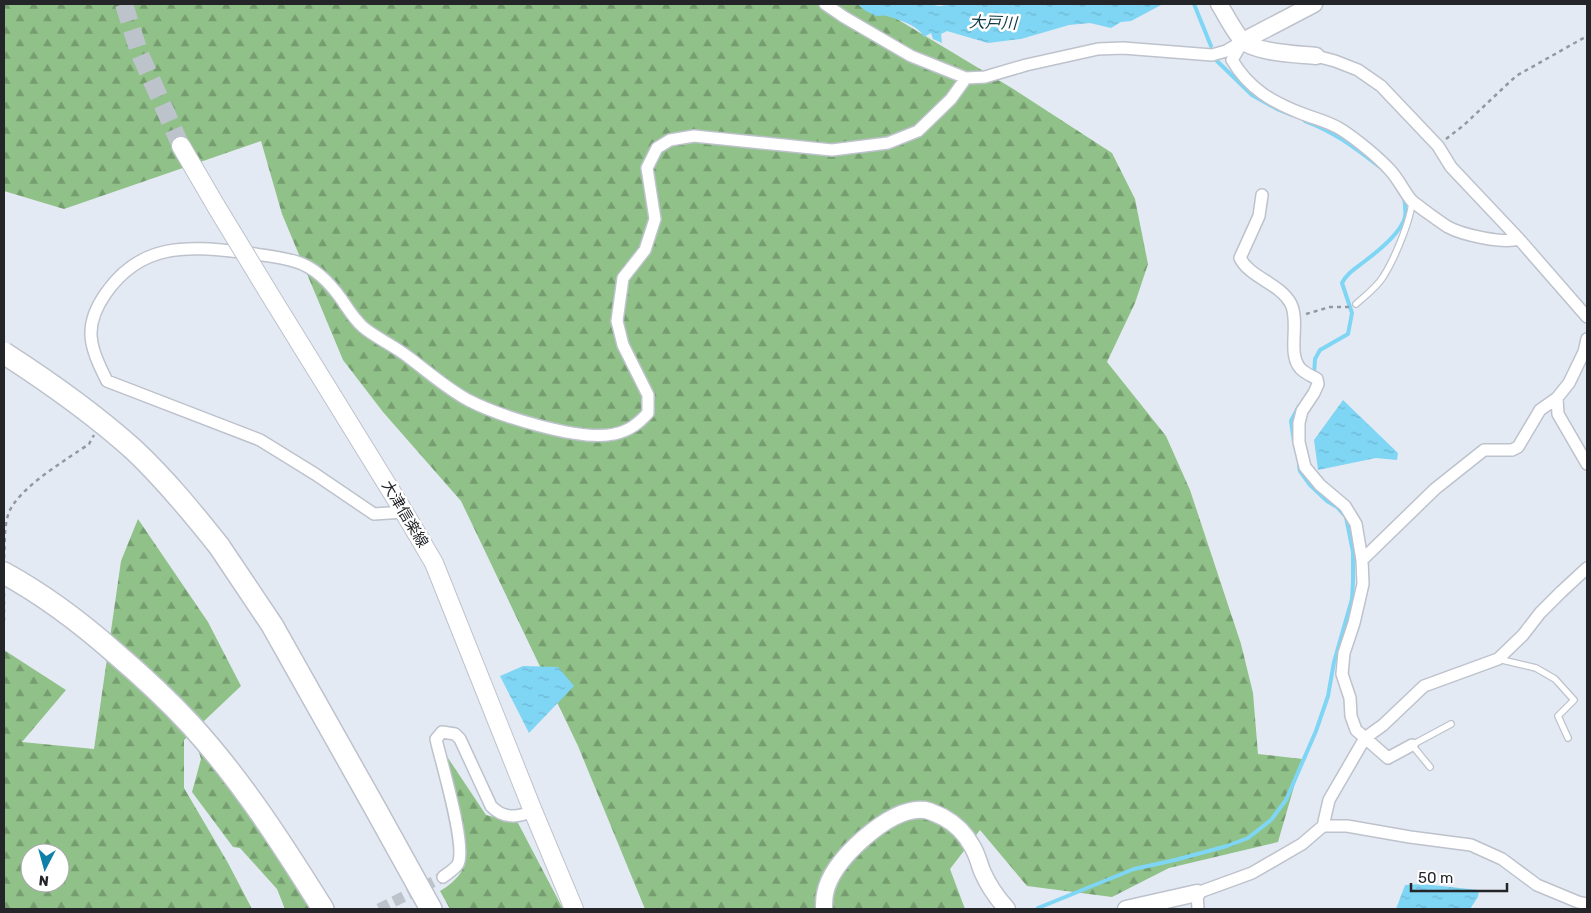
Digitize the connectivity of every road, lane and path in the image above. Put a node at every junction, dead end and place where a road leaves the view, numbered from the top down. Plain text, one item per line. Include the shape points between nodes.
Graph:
1 (825, 4) edge
2 (1314, 4) edge
3 (1223, 10) edge
4 (1587, 36) edge
5 (1243, 41) junction
6 (1316, 56) joint
7 (966, 78) junction
8 (181, 146) tunnel mouth
9 (1438, 146) junction
10 (1262, 195) dead end
11 (1412, 200) junction
12 (1519, 239) junction
13 (1356, 304) dead end
14 (1347, 308) dead end
15 (1295, 316) junction
16 (1587, 317) edge
17 (1587, 339) edge
18 (4, 353) edge
19 (1557, 398) junction
20 (99, 428) dead end
21 (1587, 464) edge
22 (404, 512) junction
23 (4, 558) edge
24 (1362, 560) junction
25 (1587, 568) edge
26 (4, 573) edge
27 (4, 587) edge
28 (4, 621) edge
29 (1498, 659) junction
30 (1451, 724) dead end
31 (1365, 738) junction
32 (1568, 738) dead end
33 (1412, 745) junction
34 (1430, 767) dead end
35 (532, 811) junction
36 (1323, 826) junction
37 (443, 877) tunnel mouth
38 (1197, 893) junction
39 (1587, 904) edge
40 (323, 909) edge
41 (430, 909) edge
42 (574, 909) edge
43 (824, 909) edge
44 (1007, 909) edge
45 (1126, 909) edge
46 (1198, 909) edge

1 - 7 street via 911,56
2 - 5 street
3 - 5 street
4 - 9 path via 1516,76
5 - 6 street via 1266,50
5 - 7 street via 1226,51 1212,54 1098,49 985,77
5 - 11 street via 1232,60 1245,80 1276,102 1342,130 1389,168
6 - 9 street via 1358,70 1381,86
7 - 22 street via 951,99 918,131 888,143 832,150 694,136 670,140 657,148 648,168 655,219 645,250 623,278 617,321 623,344 648,394 648,413 636,426 613,435 575,433 537,425 469,400 362,326 327,281 313,268 296,262 201,248 172,249 132,264 113,282 94,315 90,336 96,359 107,381 260,440 374,514
8 - 22 main road, 大津信楽線, bridge
9 - 12 street via 1451,167
10 - 15 street via 1259,216 1240,258 1243,264 1276,287 1290,303
11 - 12 street via 1448,227 1510,242
11 - 13 lane via 1405,231 1383,278
12 - 16 street
14 - 15 path via 1330,307
15 - 24 street via 1294,357 1300,369 1314,377 1318,384 1298,423 1305,467 1345,506 1356,524
17 - 19 street via 1569,383
18 - 41 highway, bridge via 85,409 133,450 190,509 219,546 272,624
19 - 21 street via 1558,414
19 - 24 street via 1540,410 1518,448 1484,450 1435,489
20 - 23 path via 88,444 16,500 8,516
22 - 35 main road, 大津信楽線 via 434,563
24 - 31 street via 1362,584 1344,653 1342,674 1356,730
25 - 29 street
26 - 40 highway via 89,630 191,725 260,812
27 - 28 path
29 - 31 street via 1424,686
29 - 32 lane via 1536,668 1555,679 1574,700 1558,716
30 - 33 lane
31 - 33 street via 1388,758
31 - 36 street via 1329,800
33 - 34 lane
35 - 37 street via 519,817 498,814 490,806 460,739 455,734 442,732 436,739 455,816 460,855 457,866
35 - 42 main road, 大津信楽線
36 - 38 street via 1302,844 1252,873
36 - 39 street via 1348,826 1471,845 1502,859 1537,885
38 - 45 street
38 - 46 street
43 - 44 street via 831,878 858,843 894,817 925,810 954,823 965,835 996,897

